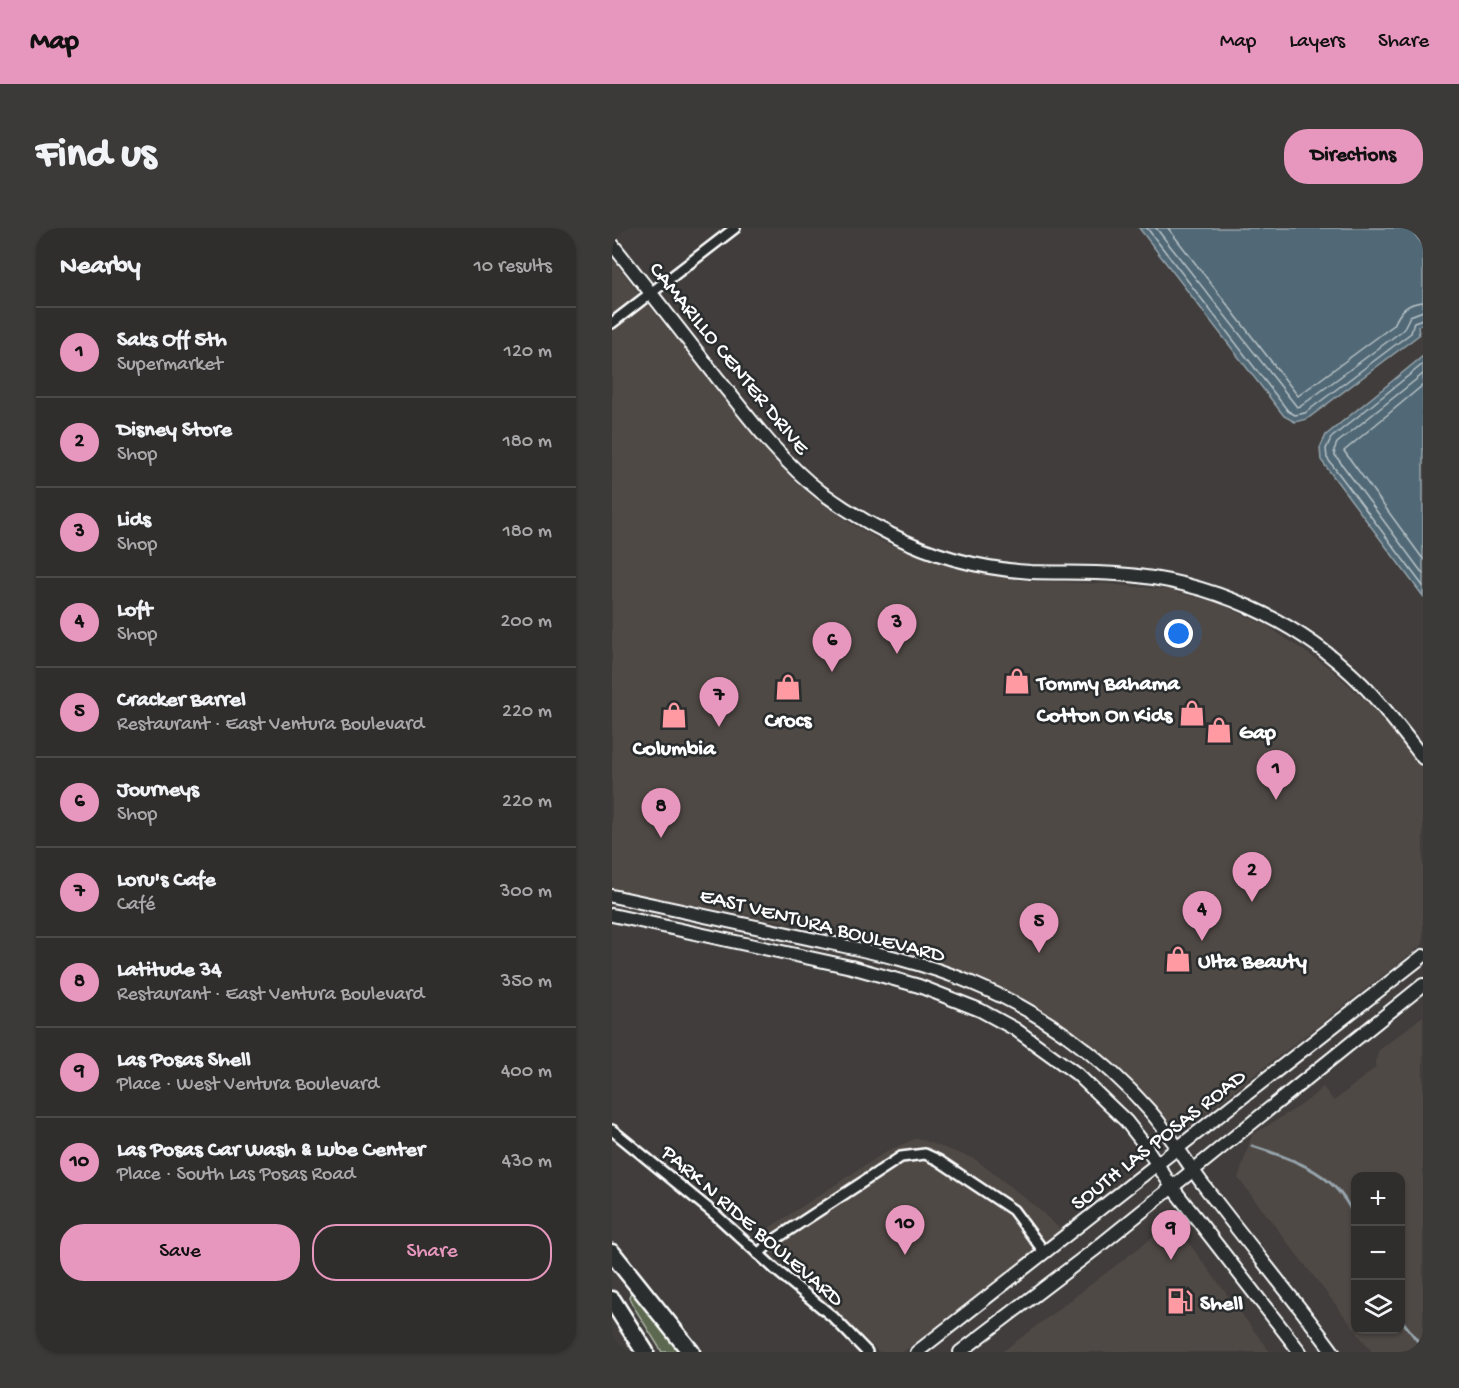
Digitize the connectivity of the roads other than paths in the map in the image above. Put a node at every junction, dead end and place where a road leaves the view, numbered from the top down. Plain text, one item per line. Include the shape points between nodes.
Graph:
1 (735, 228) edge
2 (612, 244) edge
3 (651, 293) junction
4 (612, 322) edge
5 (1423, 758) edge
6 (612, 896) edge
7 (612, 915) edge
8 (1423, 956) edge
9 (1423, 985) edge
10 (612, 1130) edge
11 (1179, 1149) junction
12 (1158, 1165) junction
13 (1193, 1169) junction
14 (1172, 1186) junction
15 (612, 1253) edge
16 (1045, 1253) junction
17 (758, 1254) junction
18 (612, 1300) edge
19 (645, 1352) edge
20 (691, 1352) edge
21 (867, 1352) edge
22 (917, 1352) edge
23 (960, 1352) edge
24 (1300, 1352) edge
25 (1333, 1352) edge

1 - 3 street
2 - 3 main road, CAMARILLO CENTER DRIVE
3 - 4 street
3 - 5 main road, CAMARILLO CENTER DRIVE via 779,452 820,491 856,516 911,544 996,568 1150,578 1235,601 1322,649 1378,700
6 - 11 main road, EAST VENTURA BOULEVARD via 891,957 974,984 1048,1023 1083,1048 1148,1109
7 - 12 main road, EAST VENTURA BOULEVARD via 851,967 919,986 980,1010 1015,1029 1077,1074 1126,1121
8 - 11 main road, SOUTH LAS POSAS ROAD
9 - 13 main road, SOUTH LAS POSAS ROAD
10 - 17 street, PARK N RIDE BOULEVARD
11 - 12 main road, SOUTH LAS POSAS ROAD
11 - 13 main road, EAST VENTURA BOULEVARD
12 - 14 main road, EAST VENTURA BOULEVARD
12 - 16 main road, SOUTH LAS POSAS ROAD
13 - 14 main road, SOUTH LAS POSAS ROAD
13 - 25 main road, EAST VENTURA BOULEVARD
14 - 23 main road, SOUTH LAS POSAS ROAD
14 - 24 main road, EAST VENTURA BOULEVARD
15 - 20 highway
16 - 17 street via 1013,1210 938,1160 913,1154 881,1168
16 - 22 main road, SOUTH LAS POSAS ROAD
17 - 21 street, PARK N RIDE BOULEVARD via 833,1317
18 - 19 highway

